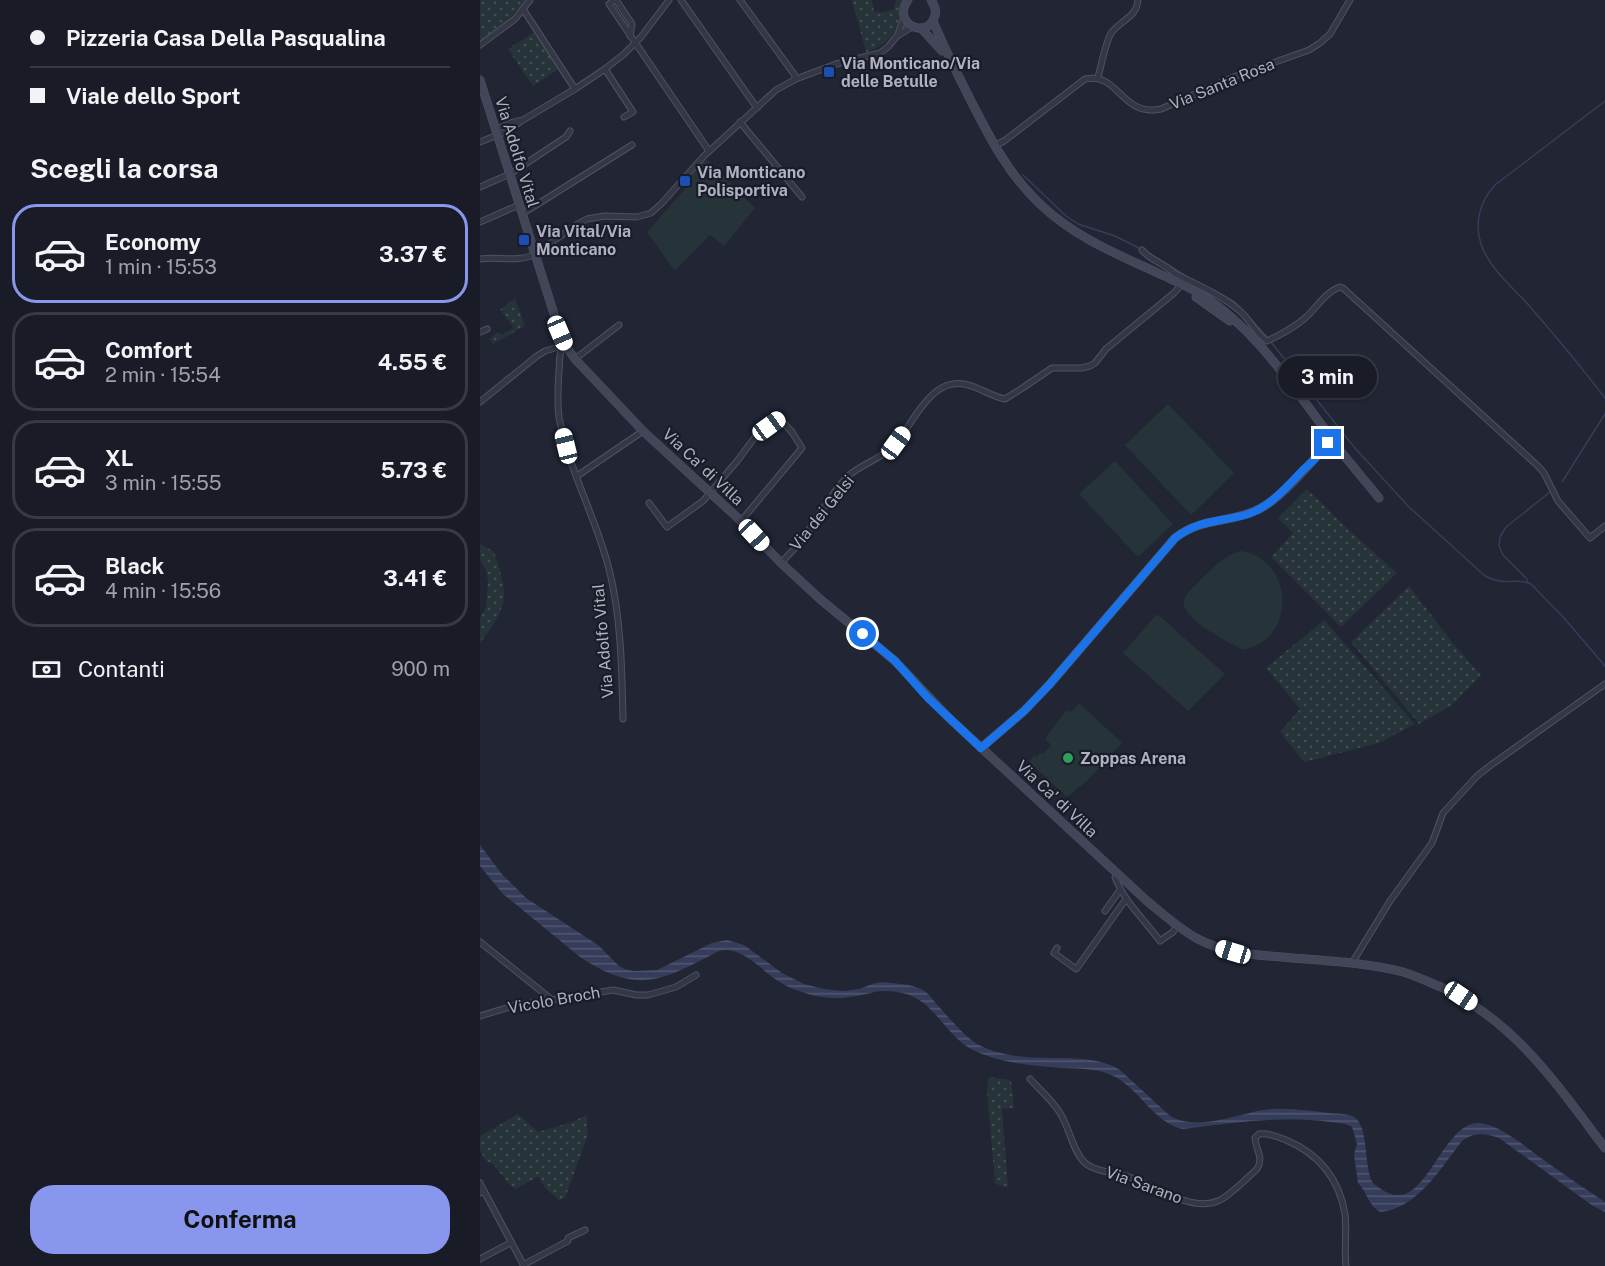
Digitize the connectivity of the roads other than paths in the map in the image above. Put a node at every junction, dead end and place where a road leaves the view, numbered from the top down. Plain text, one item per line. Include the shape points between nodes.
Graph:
1 (530, 0) edge
2 (616, 0) edge
3 (669, 0) edge
4 (681, 0) edge
5 (740, 0) edge
6 (908, 0) edge
7 (931, 0) edge
8 (1138, 0) edge
9 (1350, 0) edge
10 (523, 9) junction
11 (903, 17) junction
12 (933, 21) junction
13 (917, 27) junction
14 (928, 35) junction
15 (897, 36) junction
16 (940, 38) junction
17 (636, 44) junction
18 (480, 45) edge
19 (950, 61) junction
20 (605, 69) junction
21 (1098, 77) junction
22 (796, 79) junction
23 (480, 80) edge
24 (575, 89) junction
25 (483, 100) edge
26 (757, 108) junction
27 (624, 117) dead end
28 (492, 119) junction
29 (520, 122) junction
30 (740, 122) junction
31 (510, 123) junction
32 (570, 131) dead end
33 (497, 133) junction
34 (480, 142) edge
35 (632, 145) dead end
36 (994, 146) junction
37 (709, 152) junction
38 (510, 174) junction
39 (480, 187) edge
40 (802, 197) dead end
41 (521, 210) junction
42 (480, 222) edge
43 (1142, 250) dead end
44 (535, 254) junction
45 (480, 259) edge
46 (1181, 285) junction
47 (1224, 309) junction
48 (619, 325) dead end
49 (487, 329) dead end
50 (480, 332) edge
51 (565, 345) junction
52 (575, 359) junction
53 (480, 402) edge
54 (643, 431) junction
55 (1328, 436) junction
56 (577, 476) junction
57 (710, 493) junction
58 (1379, 498) dead end
59 (649, 503) dead end
60 (741, 521) junction
61 (1605, 526) edge
62 (781, 563) junction
63 (1605, 684) edge
64 (623, 719) dead end
65 (981, 748) junction
66 (1117, 873) junction
67 (1120, 890) junction
68 (1126, 899) junction
69 (1105, 911) dead end
70 (1177, 925) junction
71 (480, 942) edge
72 (1053, 950) dead end
73 (1352, 963) junction
74 (696, 975) dead end
75 (551, 999) junction
76 (480, 1016) edge
77 (1030, 1079) dead end
78 (1605, 1148) edge
79 (480, 1183) edge
80 (482, 1192) edge
81 (585, 1230) dead end
82 (510, 1243) junction
83 (480, 1259) edge
84 (523, 1265) edge
85 (1346, 1266) edge

1 - 10 street
2 - 17 street via 632,24 630,36
3 - 17 street
4 - 26 street
5 - 22 street
6 - 11 street via 903,6
7 - 12 street via 936,12
8 - 21 street via 1130,18 1111,32
9 - 21 street, Via Santa Rosa via 1330,34 1309,50 1236,75 1161,109 1140,109
10 - 18 street
10 - 24 street
11 - 13 street
11 - 15 street
12 - 13 street
12 - 16 street
13 - 14 street
13 - 15 street
14 - 16 street
14 - 19 street
15 - 22 street via 880,53
16 - 19 street
17 - 20 street
17 - 37 street
19 - 36 street
20 - 24 street
20 - 27 street via 633,112
21 - 36 street via 1079,82
22 - 26 street via 776,90
23 - 25 street, Via Adolfo Vital
24 - 29 street
25 - 28 street, Via Adolfo Vital
26 - 30 street
28 - 31 street
28 - 33 street, Via Adolfo Vital
29 - 31 street
29 - 33 street
30 - 37 street
30 - 40 street
31 - 33 street
32 - 38 street
33 - 34 street
33 - 38 street, Via Adolfo Vital
35 - 41 street
36 - 46 street via 1020,183 1053,216 1092,242
37 - 44 street via 651,213 587,219
38 - 39 street
38 - 41 street, Via Adolfo Vital
41 - 42 street
41 - 44 street, Via Adolfo Vital
43 - 47 street
44 - 45 street
44 - 51 street, Via Adolfo Vital
46 - 47 street
46 - 62 street, Via dei Gelsi via 1090,366 1052,368 1005,399 964,384 950,384 938,391 889,450 848,476
47 - 55 street via 1275,361
47 - 61 street via 1243,314 1264,339 1270,340 1305,318 1336,288 1343,288 1538,466 1558,501 1590,538
48 - 52 street
49 - 50 street
51 - 52 street, Via Ca' di Villa
51 - 53 street via 537,356
51 - 56 street, Via Adolfo Vital via 560,353 558,406
52 - 54 street, Via Ca' di Villa
54 - 56 street
54 - 57 street, Via Ca' di Villa
55 - 58 street
55 - 65 street via 1324,448 1269,503 1246,514 1196,525 1175,538 1049,685
56 - 64 street, Via Adolfo Vital via 609,569 621,664
57 - 59 street via 667,527
57 - 60 street, Via Ca' di Villa
57 - 60 street via 758,433 779,418 802,448
60 - 62 street, Via Ca' di Villa
62 - 65 street, Via Ca' di Villa via 895,661
63 - 73 street via 1491,765 1446,808 1431,843
65 - 66 street, Via Ca' di Villa
66 - 67 street
66 - 70 street, Via Ca' di Villa
67 - 68 street
67 - 69 street
68 - 70 street via 1160,940
68 - 72 street via 1076,969
70 - 73 street, Via Ca' di Villa via 1197,939 1233,952
71 - 75 street
73 - 78 street, Via Ca' di Villa via 1406,973 1461,996 1491,1017 1534,1056
74 - 75 street, Vicolo Broch via 676,987 648,995 613,990
75 - 76 street, Vicolo Broch
77 - 85 street, Via Sarano via 1060,1113 1083,1162 1190,1201 1219,1201 1257,1169 1261,1157 1255,1138 1259,1134 1298,1145 1327,1170 1337,1191 1345,1218
79 - 80 street
80 - 82 street
81 - 84 street
82 - 83 street
82 - 84 street

